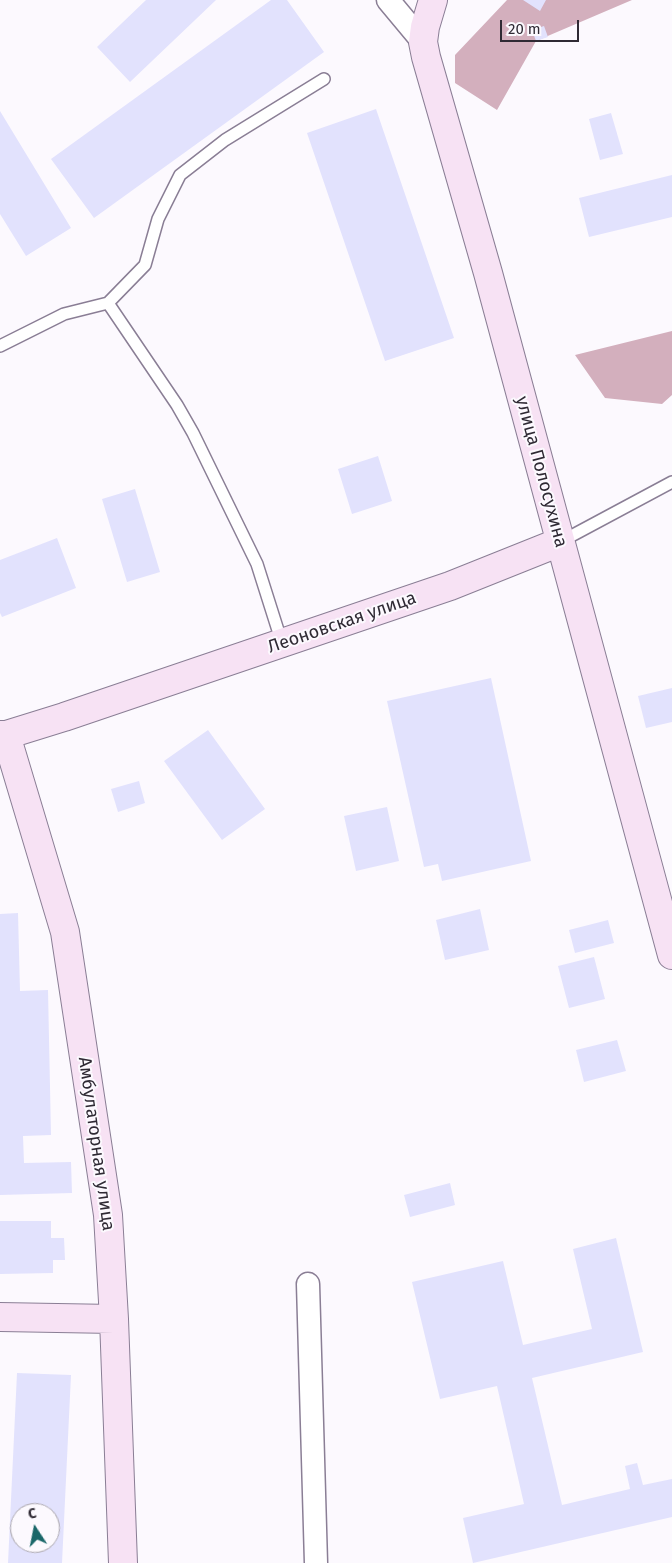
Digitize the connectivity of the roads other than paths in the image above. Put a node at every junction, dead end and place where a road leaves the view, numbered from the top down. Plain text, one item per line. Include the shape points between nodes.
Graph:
1 (388, 0) edge
2 (433, 0) edge
3 (423, 42) junction
4 (324, 79) dead end
5 (108, 303) junction
6 (0, 346) edge
7 (672, 482) edge
8 (560, 542) junction
9 (282, 643) junction
10 (3, 735) edge
11 (672, 955) edge
12 (308, 1284) dead end
13 (0, 1317) edge
14 (114, 1319) junction
15 (123, 1563) edge
16 (316, 1563) edge

1 - 3 street, улица Полосухина
2 - 3 street
3 - 8 street, улица Полосухина
4 - 5 lane via 225,140 180,175 158,219 145,266
5 - 6 lane via 64,314
5 - 9 lane via 193,433 257,564
7 - 8 lane, Леоновская улица
8 - 9 street, Леоновская улица via 450,586
8 - 11 street, улица Полосухина
9 - 10 street, Леоновская улица
10 - 14 street, Амбулаторная улица via 65,932 108,1215
12 - 16 street
13 - 14 street
14 - 15 street, Амбулаторная улица

